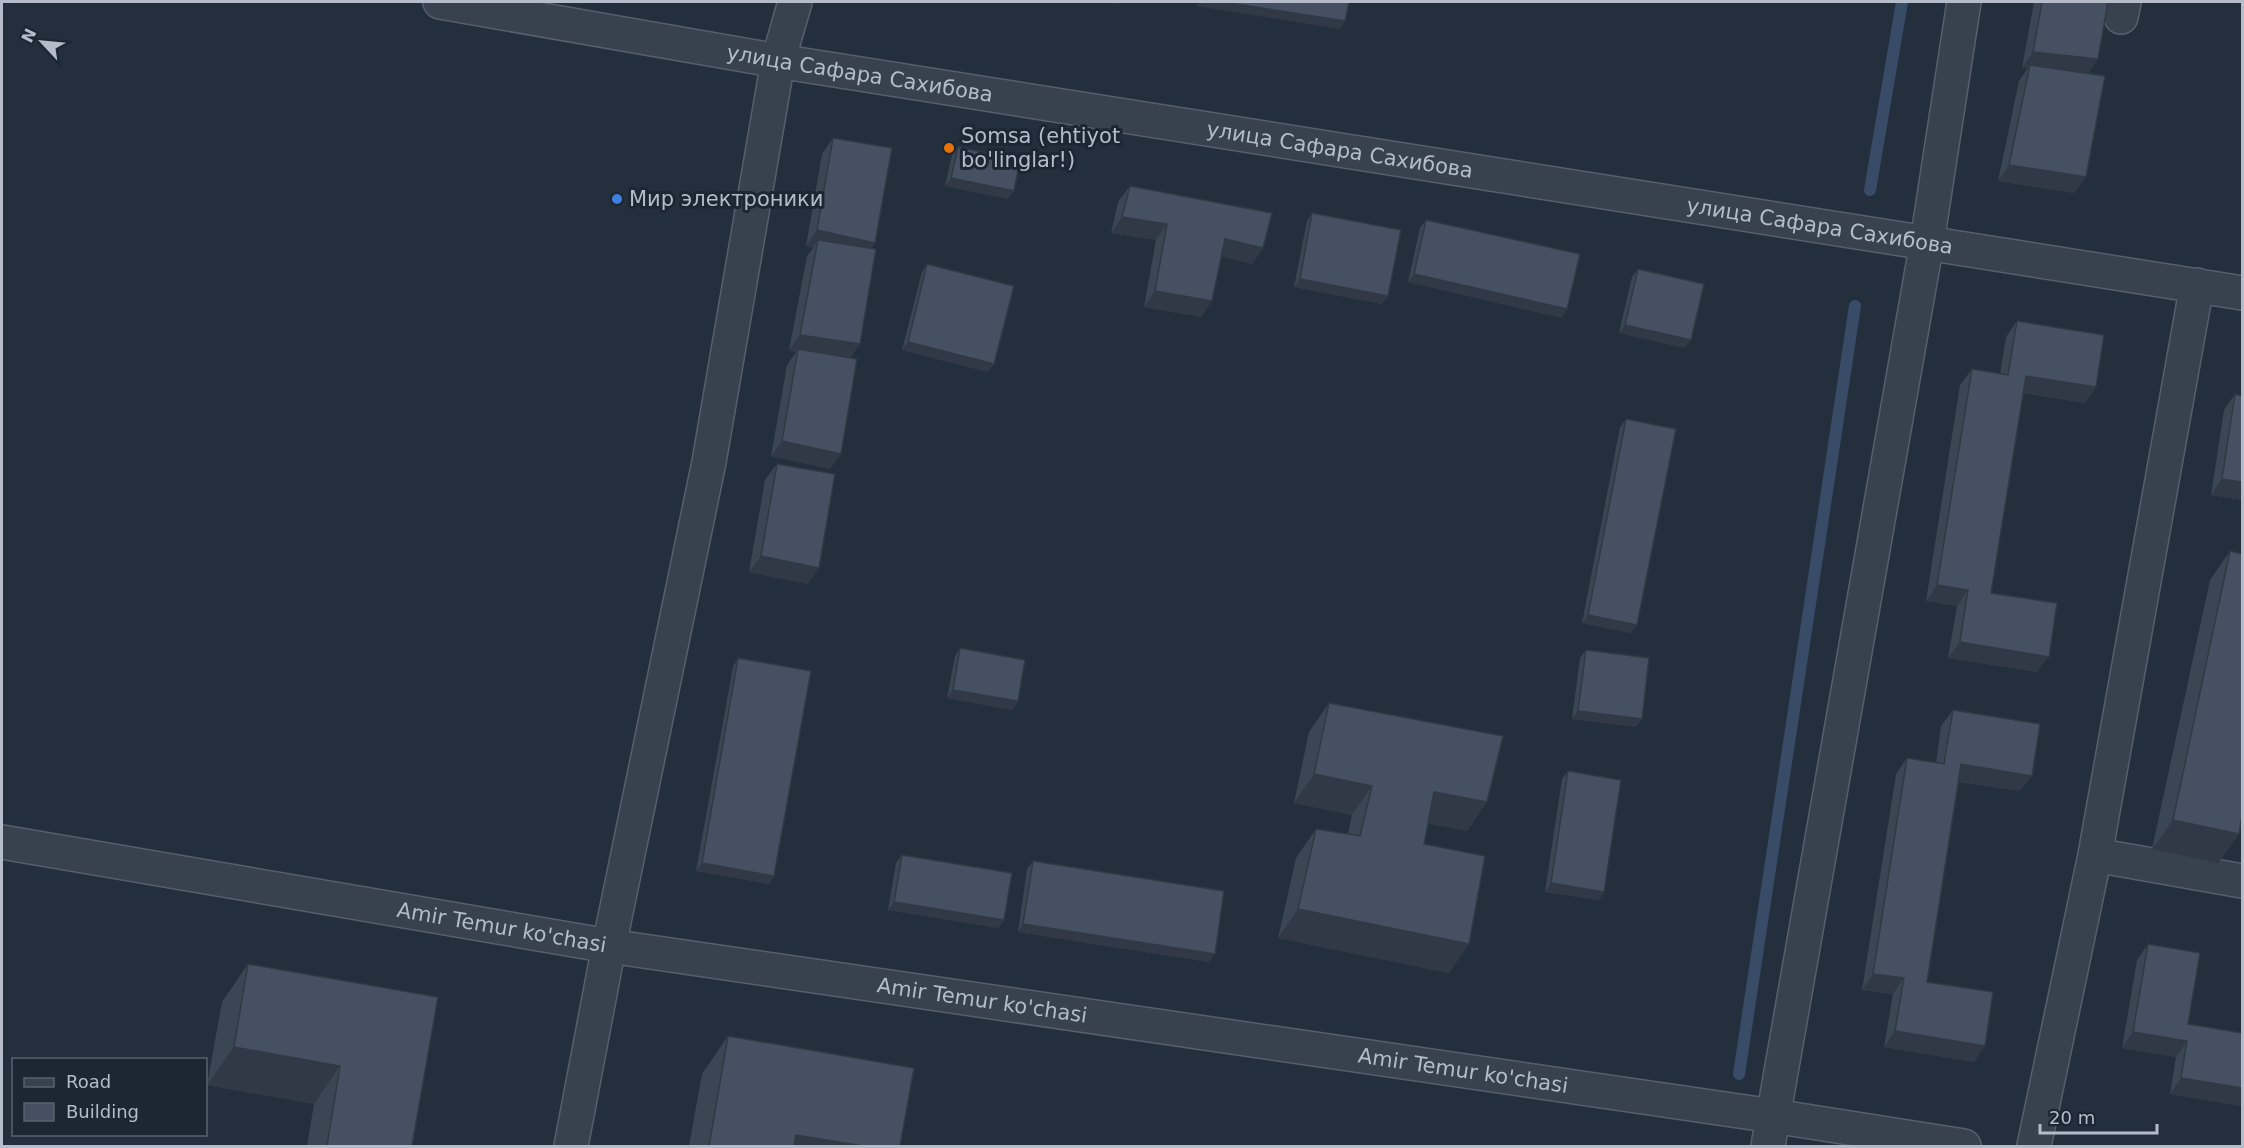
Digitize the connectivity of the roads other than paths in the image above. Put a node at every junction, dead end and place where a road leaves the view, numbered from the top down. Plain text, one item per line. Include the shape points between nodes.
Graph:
1 (440, 2) edge
2 (795, 2) edge
3 (1964, 2) edge
4 (778, 60) junction
5 (1927, 242) junction
6 (2197, 285) junction
7 (2242, 293) edge
8 (2, 842) edge
9 (2094, 855) junction
10 (2242, 881) edge
11 (609, 946) junction
12 (1771, 1131) edge
13 (571, 1146) edge
14 (1964, 1146) edge
15 (2034, 1146) edge

1 - 4 street, улица Сафара Сахибова
2 - 4 street
3 - 5 street
4 - 5 street, улица Сафара Сахибова
4 - 11 street via 709,462
5 - 6 street, улица Сафара Сахибова
5 - 12 street
6 - 7 street, улица Сафара Сахибова
6 - 9 street
8 - 11 street, Amir Temur ko'chasi
9 - 10 street
9 - 15 street
11 - 12 street, Amir Temur ko'chasi
11 - 13 street
12 - 14 street, Amir Temur ko'chasi

